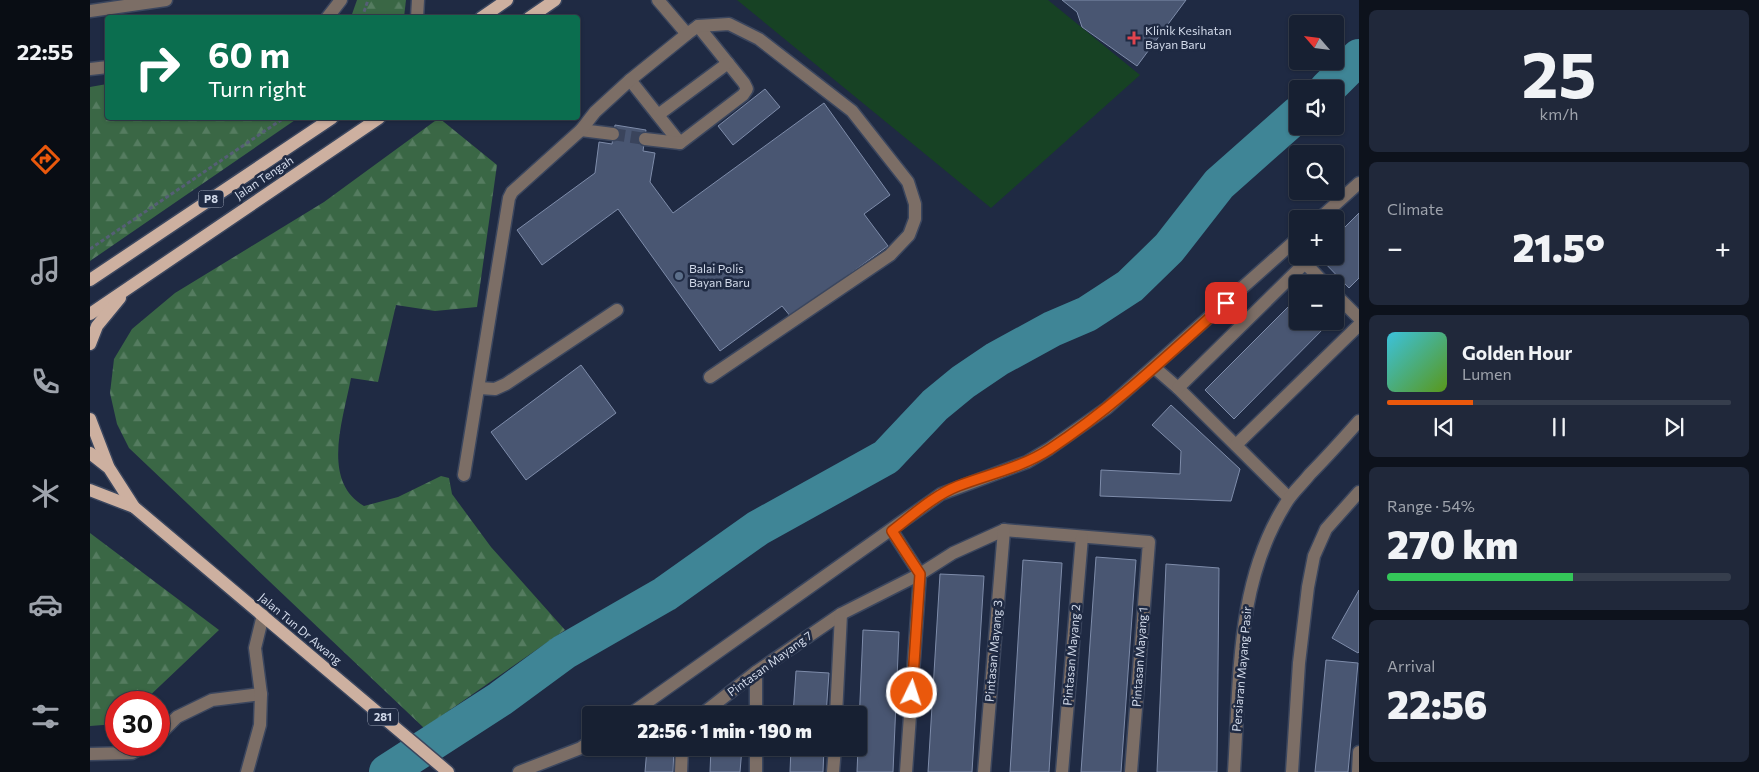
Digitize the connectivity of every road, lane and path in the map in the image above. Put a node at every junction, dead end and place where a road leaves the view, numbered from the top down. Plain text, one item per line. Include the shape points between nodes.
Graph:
1 (166, 0) edge
2 (341, 0) edge
3 (368, 0) edge
4 (418, 0) edge
5 (507, 0) edge
6 (555, 0) edge
7 (658, 0) edge
8 (90, 11) edge
9 (329, 15) edge
10 (363, 15) edge
11 (417, 15) edge
12 (485, 15) edge
13 (533, 15) edge
14 (698, 26) junction
15 (686, 34) junction
16 (728, 63) junction
17 (105, 67) edge
18 (90, 69) edge
19 (630, 80) junction
20 (658, 115) junction
21 (281, 120) edge
22 (329, 120) edge
23 (376, 120) edge
24 (581, 130) junction
25 (613, 134) tunnel mouth
26 (645, 139) tunnel mouth
27 (680, 143) junction
28 (1359, 182) edge
29 (1329, 210) edge
30 (1289, 246) edge
31 (90, 249) edge
32 (1292, 275) edge
33 (1316, 275) edge
34 (1289, 278) edge
35 (90, 280) edge
36 (129, 286) junction
37 (1344, 303) edge
38 (616, 310) dead end
39 (90, 314) edge
40 (1359, 318) edge
41 (1359, 325) edge
42 (90, 344) edge
43 (1155, 368) junction
44 (710, 377) dead end
45 (480, 388) junction
46 (1178, 388) junction
47 (90, 419) edge
48 (1359, 421) edge
49 (1236, 445) junction
50 (90, 452) edge
51 (109, 468) junction
52 (464, 475) dead end
53 (90, 490) edge
54 (1359, 492) edge
55 (1289, 498) junction
56 (134, 507) junction
57 (1004, 530) junction
58 (892, 531) junction
59 (1082, 537) junction
60 (920, 574) junction
61 (841, 614) junction
62 (262, 615) junction
63 (756, 672) junction
64 (261, 694) junction
65 (643, 706) edge
66 (713, 706) edge
67 (756, 706) edge
68 (836, 706) edge
69 (170, 724) edge
70 (582, 747) edge
71 (1359, 752) edge
72 (90, 754) edge
73 (105, 754) edge
74 (682, 756) edge
75 (756, 756) edge
76 (834, 756) edge
77 (248, 772) edge
78 (448, 772) edge
79 (518, 772) edge
80 (681, 772) edge
81 (756, 772) edge
82 (833, 772) edge
83 (906, 772) edge
84 (984, 772) edge
85 (1062, 772) edge
86 (1132, 772) edge
87 (1234, 772) edge
88 (1292, 772) edge
89 (1358, 772) edge

1 - 8 street
2 - 9 street
3 - 10 path
4 - 11 street
5 - 12 main road
6 - 13 main road
7 - 15 street
14 - 15 street
14 - 16 street
14 - 44 street via 729,24 742,29 852,111 908,182 915,219 909,235 890,255
15 - 19 street
16 - 20 street
16 - 27 street via 747,89
17 - 18 street
19 - 20 street
19 - 24 street via 595,112
20 - 27 street
21 - 31 path
22 - 35 main road, Jalan Tengah / P8
23 - 36 main road, Jalan Tengah / P8
24 - 25 street
24 - 45 street via 516,186 509,198
26 - 27 street
28 - 29 street
30 - 43 street
32 - 33 street via 1304,263
34 - 46 street
36 - 39 main road, Jalan Tengah / P8
36 - 42 main road via 98,326
37 - 40 street
38 - 45 street via 506,384 495,389
41 - 49 street
43 - 46 street
43 - 58 street via 1107,408 1049,449 1005,472 941,494
45 - 52 street
46 - 49 street
47 - 51 main road
48 - 55 street, Persiaran Mayang Pasir
49 - 55 street
50 - 51 main road, Jalan Tun Dr Awang / 281
51 - 56 main road, Jalan Tun Dr Awang / 281
53 - 56 main road, Jalan Tun Dr Awang / 281
54 - 88 street via 1326,529 1314,556 1299,663
55 - 87 street, Persiaran Mayang Pasir via 1272,527 1248,594
56 - 62 main road, Jalan Tun Dr Awang / 281
57 - 59 street
57 - 60 street, Pintasan Mayang 7 via 953,553
57 - 84 street, Pintasan Mayang 3
58 - 60 street
58 - 65 street
59 - 85 street, Pintasan Mayang 2
59 - 86 street, Pintasan Mayang 1 via 1149,542
60 - 61 street, Pintasan Mayang 7
60 - 83 street
61 - 63 street, Pintasan Mayang 7
61 - 68 street
62 - 64 street via 255,648
62 - 78 main road, Jalan Tun Dr Awang / 281
63 - 66 street, Pintasan Mayang 7
63 - 67 street
64 - 69 street via 212,700 177,717
64 - 77 street via 260,725
70 - 79 street
71 - 89 street
72 - 73 street
74 - 80 street
75 - 81 street
76 - 82 street

